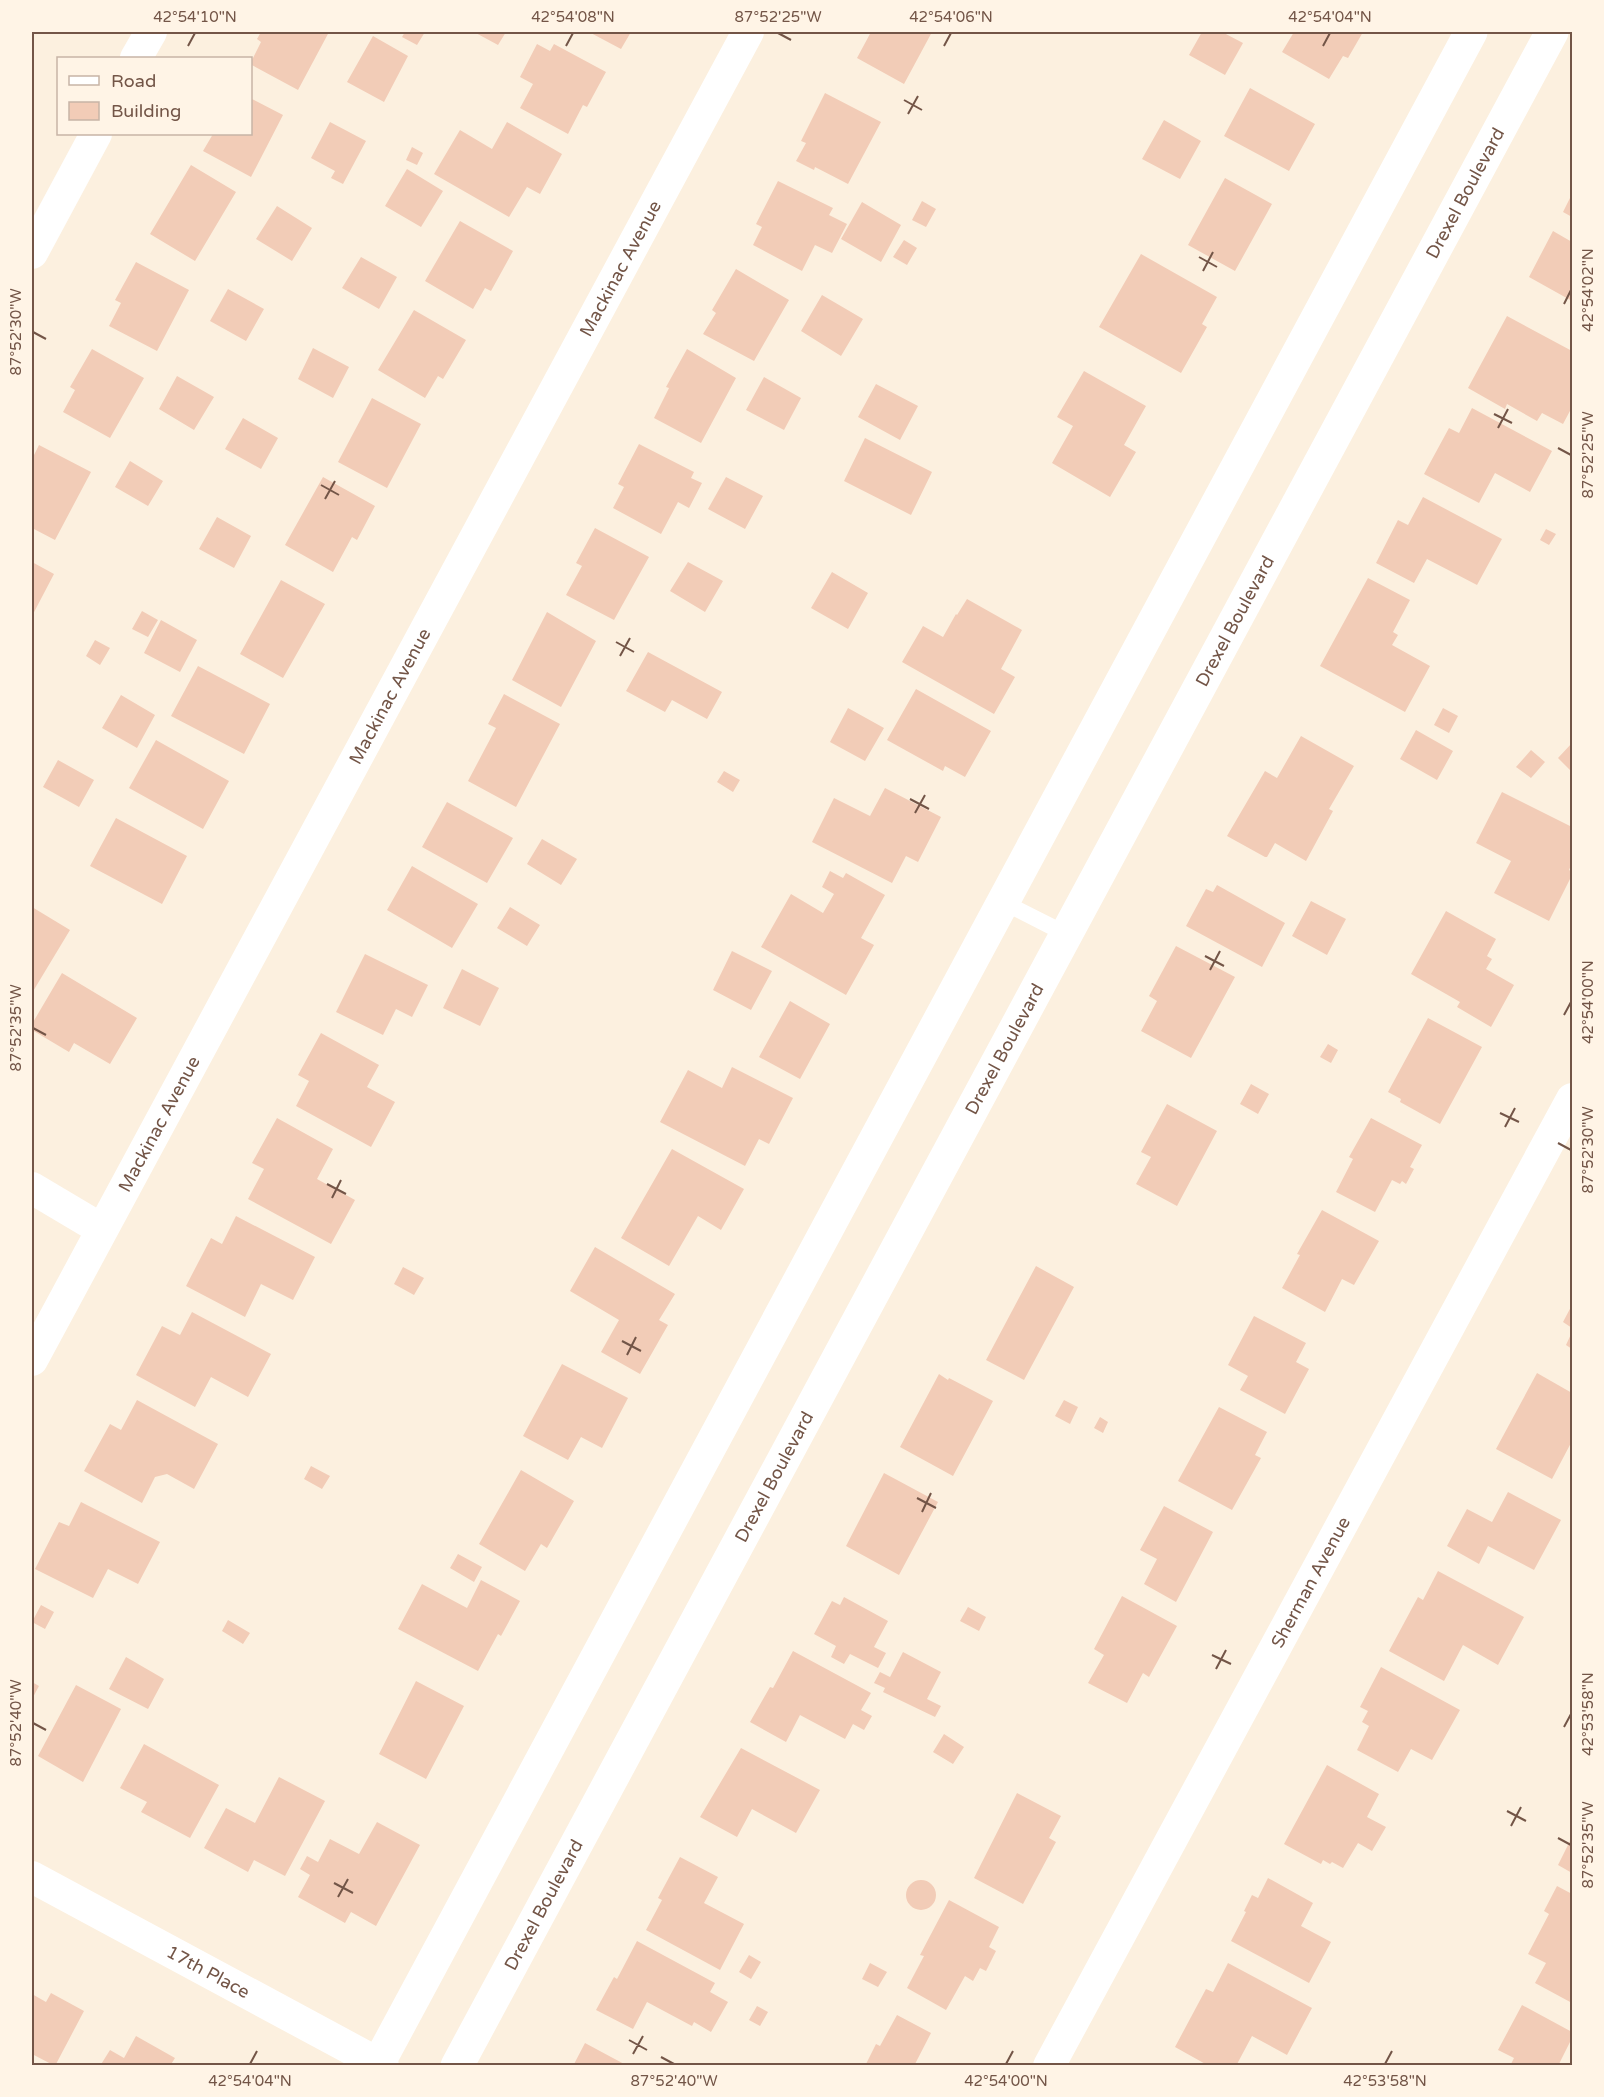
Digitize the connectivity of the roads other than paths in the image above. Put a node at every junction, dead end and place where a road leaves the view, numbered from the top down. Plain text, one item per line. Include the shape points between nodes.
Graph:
1 (151, 32) edge
2 (748, 32) edge
3 (1471, 32) edge
4 (1552, 32) edge
5 (137, 57) edge
6 (95, 135) edge
7 (32, 253) edge
8 (1003, 902) junction
9 (1066, 934) junction
10 (1572, 1099) edge
11 (32, 1188) edge
12 (101, 1229) junction
13 (32, 1360) edge
14 (32, 1877) edge
15 (379, 2065) edge
16 (457, 2066) edge
17 (1048, 2066) edge

1 - 5 street
2 - 12 street, Mackinac Avenue
3 - 8 street
4 - 9 street, Drexel Boulevard
6 - 7 street
8 - 9 lane
8 - 15 street
9 - 16 street, Drexel Boulevard
10 - 17 street, Sherman Avenue
11 - 12 street
12 - 13 street, Mackinac Avenue
14 - 15 street, 17th Place

